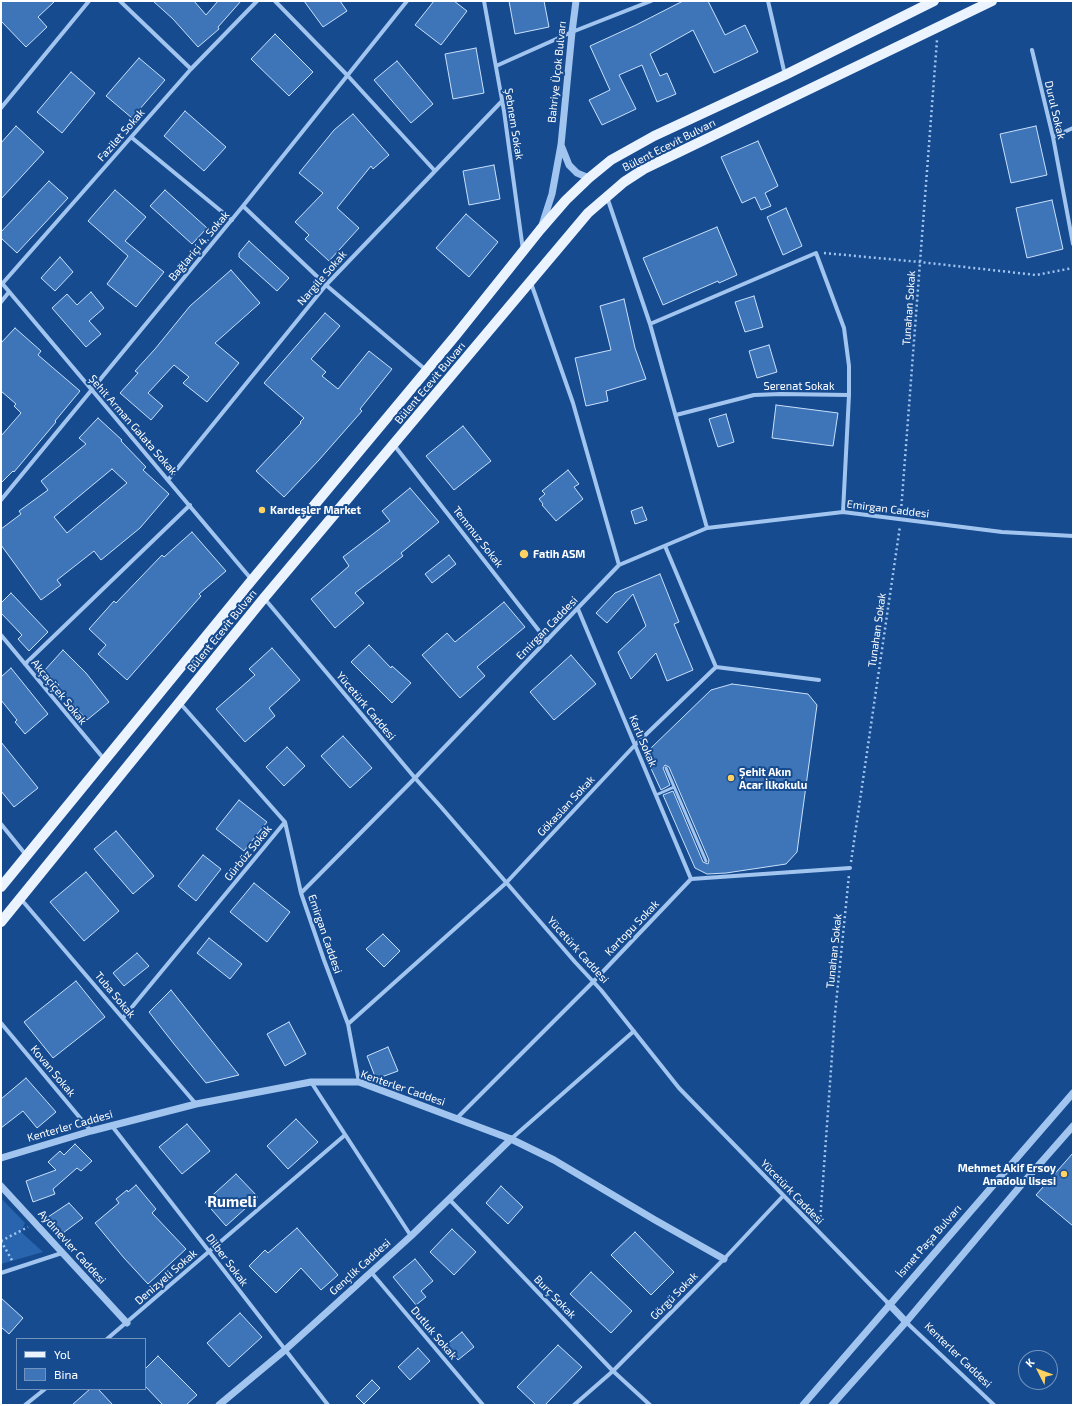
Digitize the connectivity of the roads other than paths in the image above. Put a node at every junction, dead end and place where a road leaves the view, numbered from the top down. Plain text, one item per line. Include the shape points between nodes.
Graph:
1 (89, 1) edge
2 (120, 1) edge
3 (257, 1) edge
4 (275, 1) edge
5 (407, 1) edge
6 (484, 1) edge
7 (576, 1) edge
8 (651, 1) edge
9 (768, 1) edge
10 (934, 1) edge
11 (992, 1) edge
12 (572, 32) junction
13 (1032, 50) dead end
14 (496, 66) junction
15 (191, 69) junction
16 (785, 75) junction
17 (348, 76) junction
18 (502, 100) junction
19 (1, 108) edge
20 (1073, 128) edge
21 (131, 137) junction
22 (1053, 137) junction
23 (561, 145) junction
24 (435, 171) junction
25 (589, 178) junction
26 (606, 196) junction
27 (243, 206) junction
28 (232, 220) junction
29 (540, 230) junction
30 (1073, 244) edge
31 (523, 251) junction
32 (531, 281) junction
33 (2, 283) edge
34 (326, 285) junction
35 (10, 292) junction
36 (1, 302) edge
37 (650, 324) junction
38 (427, 370) junction
39 (91, 390) junction
40 (849, 395) junction
41 (676, 415) junction
42 (394, 445) junction
43 (168, 480) junction
44 (1, 500) edge
45 (190, 505) junction
46 (843, 512) junction
47 (707, 528) junction
48 (1073, 536) edge
49 (665, 546) junction
50 (619, 565) junction
51 (252, 580) junction
52 (264, 598) junction
53 (578, 609) junction
54 (1, 635) edge
55 (547, 641) junction
56 (25, 664) junction
57 (716, 667) junction
58 (819, 680) dead end
59 (179, 702) junction
60 (635, 745) junction
61 (105, 760) junction
62 (666, 768) dead end
63 (415, 778) junction
64 (674, 787) junction
65 (656, 795) junction
66 (285, 822) junction
67 (1, 824) edge
68 (27, 856) junction
69 (706, 862) dead end
70 (850, 868) road end
71 (691, 879) junction
72 (506, 883) junction
73 (1, 887) edge
74 (301, 893) junction
75 (20, 898) junction
76 (1, 922) edge
77 (593, 982) junction
78 (123, 1018) junction
79 (1, 1023) edge
80 (348, 1024) junction
81 (634, 1031) junction
82 (311, 1082) junction
83 (359, 1082) junction
84 (1073, 1093) edge
85 (196, 1104) junction
86 (457, 1118) junction
87 (112, 1126) junction
88 (1073, 1126) edge
89 (91, 1131) junction
90 (346, 1135) junction
91 (511, 1139) junction
92 (1, 1158) edge
93 (1, 1186) edge
94 (783, 1196) junction
95 (449, 1198) junction
96 (411, 1236) junction
97 (62, 1252) junction
98 (210, 1252) junction
99 (724, 1259) junction
100 (371, 1272) junction
101 (1, 1273) edge
102 (889, 1304) junction
103 (906, 1322) junction
104 (127, 1323) junction
105 (108, 1338) edge
106 (285, 1350) junction
107 (613, 1371) junction
108 (44, 1390) edge
109 (25, 1405) edge
110 (219, 1405) edge
111 (328, 1405) edge
112 (483, 1405) edge
113 (574, 1405) edge
114 (650, 1405) edge
115 (803, 1405) edge
116 (832, 1405) edge
117 (994, 1405) edge

1 - 19 street
2 - 15 street
3 - 15 street, Fazilet Sokak
4 - 17 street
5 - 17 street, Bağlariçi 4. Sokak
6 - 14 street, Şebnem Sokak
7 - 12 street, Bahriye Üçok Bulvarı
8 - 12 street
9 - 16 street
10 - 16 main road, Bülent Ecevit Bulvarı
11 - 26 main road, Bülent Ecevit Bulvarı via 644,169
12 - 14 street
12 - 23 street, Bahriye Üçok Bulvarı
13 - 22 street, Durul Sokak
14 - 18 street, Şebnem Sokak
15 - 21 street, Fazilet Sokak
16 - 25 main road, Bülent Ecevit Bulvarı via 654,136 611,160
17 - 24 street
17 - 27 street, Bağlariçi 4. Sokak
18 - 24 street, Nargile Sokak
18 - 31 street, Şebnem Sokak
20 - 22 street
21 - 28 street
21 - 33 street, Fazilet Sokak
22 - 30 street, Durul Sokak
23 - 25 street, Bahriye Üçok Bulvarı via 569,165 577,173
23 - 29 street, Bahriye Üçok Bulvarı via 552,194
24 - 34 street, Nargile Sokak
25 - 29 main road, Bülent Ecevit Bulvarı
26 - 32 main road, Bülent Ecevit Bulvarı via 588,213
26 - 37 street
27 - 28 street, Bağlariçi 4. Sokak
27 - 34 street
28 - 39 street, Bağlariçi 4. Sokak
29 - 31 main road, Bülent Ecevit Bulvarı
31 - 38 main road, Bülent Ecevit Bulvarı
32 - 42 main road, Bülent Ecevit Bulvarı
32 - 50 street via 573,403
33 - 35 street, Şehit Arman Galata Sokak
34 - 38 street
34 - 43 street, Nargile Sokak
35 - 36 street
35 - 39 street, Şehit Arman Galata Sokak
37 - 40 street, Serenat Sokak via 816,253 844,328 849,366
37 - 41 street
38 - 51 main road, Bülent Ecevit Bulvarı
39 - 43 street, Şehit Arman Galata Sokak
39 - 44 street, Bağlariçi 4. Sokak
40 - 41 street, Serenat Sokak via 754,395
40 - 46 street
41 - 47 street
42 - 52 main road, Bülent Ecevit Bulvarı
42 - 55 street, Temmuz Sokak
43 - 45 street, Şehit Arman Galata Sokak
45 - 51 street, Şehit Arman Galata Sokak
45 - 56 street
46 - 47 street, Emirgan Caddesi
46 - 48 street, Emirgan Caddesi via 1002,532
47 - 49 street, Emirgan Caddesi
49 - 50 street, Emirgan Caddesi
49 - 57 street
50 - 53 street, Emirgan Caddesi
51 - 61 main road, Bülent Ecevit Bulvarı
52 - 59 main road, Bülent Ecevit Bulvarı
52 - 63 street, Yücetürk Caddesi
53 - 55 street, Emirgan Caddesi
53 - 60 street, Karlı Sokak
54 - 56 street, Akçaçiçek Sokak
55 - 63 street, Emirgan Caddesi
56 - 61 street, Akçaçiçek Sokak
57 - 58 street
57 - 60 street, Gökaslan Sokak
59 - 66 street, Gürbüz Sokak
59 - 75 main road, Bülent Ecevit Bulvarı
60 - 65 street, Karlı Sokak
60 - 72 street, Gökaslan Sokak
61 - 68 main road, Bülent Ecevit Bulvarı
62 - 64 lane
63 - 72 street, Yücetürk Caddesi
63 - 74 street, Emirgan Caddesi
64 - 65 lane
64 - 69 lane
65 - 71 street, Karlı Sokak
66 - 74 street
66 - 78 street, Gürbüz Sokak
67 - 68 street
68 - 73 main road, Bülent Ecevit Bulvarı
70 - 71 street
71 - 77 street, Kartopu Sokak
72 - 77 street, Yücetürk Caddesi
72 - 80 street, Gökaslan Sokak
74 - 80 street, Emirgan Caddesi
75 - 76 main road, Bülent Ecevit Bulvarı
75 - 78 street, Tuba Sokak
77 - 81 street, Yücetürk Caddesi
77 - 86 street, Kartopu Sokak
78 - 85 street, Tuba Sokak
79 - 89 street, Kovan Sokak
80 - 83 street, Emirgan Caddesi
81 - 91 street
81 - 94 street, Yücetürk Caddesi via 679,1088
82 - 83 street, Kenterler Caddesi
82 - 85 street, Kenterler Caddesi
82 - 90 street
83 - 86 street, Kenterler Caddesi
84 - 102 street, İsmet Paşa Bulvarı
85 - 87 street, Kenterler Caddesi
86 - 91 street, Kenterler Caddesi
87 - 89 street, Kenterler Caddesi
87 - 98 street, Dilber Sokak
88 - 103 street
89 - 92 street, Kenterler Caddesi
90 - 96 street
90 - 98 street, Denizyeli Sokak
91 - 95 street, Gençlik Caddesi
91 - 99 street, Kenterler Caddesi via 554,1160
93 - 97 street, Aydınevler Caddesi
94 - 99 street, Görgü Sokak
94 - 102 street, Yücetürk Caddesi
95 - 96 street, Gençlik Caddesi
95 - 107 street, Burç Sokak
96 - 100 street, Gençlik Caddesi
97 - 101 street
97 - 104 street, Aydınevler Caddesi
98 - 104 street, Denizyeli Sokak
98 - 106 street, Dilber Sokak
99 - 107 street, Görgü Sokak
100 - 106 street, Gençlik Caddesi
100 - 112 street, Dutluk Sokak
102 - 103 street
102 - 115 street, İsmet Paşa Bulvarı
103 - 116 street
103 - 117 street, Kenterler Caddesi
104 - 105 street, Denizyeli Sokak
106 - 110 street, Gençlik Caddesi
106 - 111 street, Dilber Sokak
107 - 113 street, Görgü Sokak
107 - 114 street, Burç Sokak
108 - 109 street

